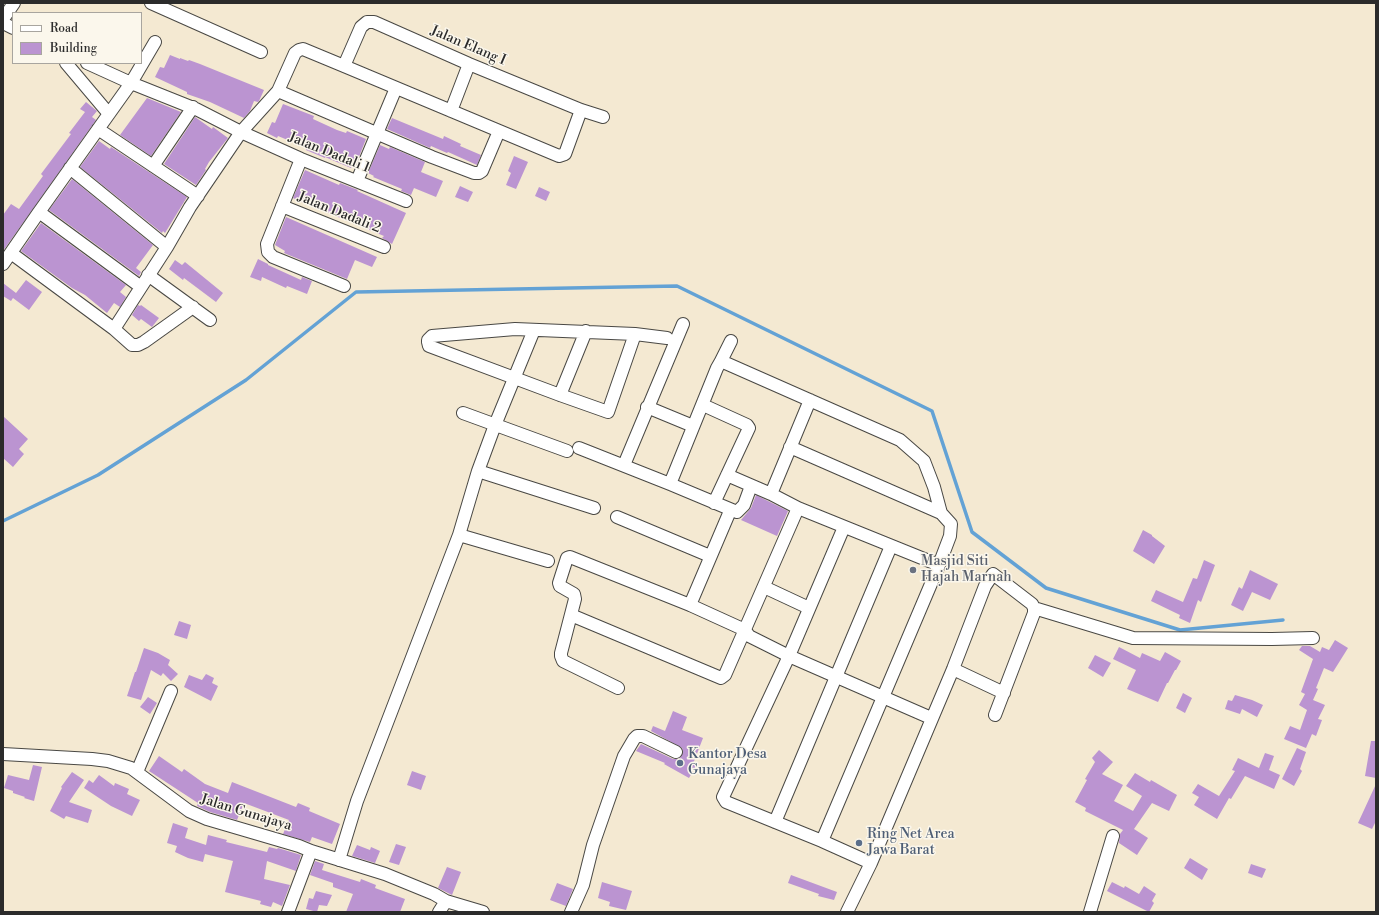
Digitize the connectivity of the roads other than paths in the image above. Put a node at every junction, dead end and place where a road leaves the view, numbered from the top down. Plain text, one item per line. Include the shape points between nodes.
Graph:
1 (14, 3) edge
2 (151, 3) edge
3 (3, 19) edge
4 (3, 23) edge
5 (12, 28) edge
6 (155, 42) dead end
7 (261, 52) dead end
8 (67, 64) edge
9 (89, 64) edge
10 (469, 64) junction
11 (344, 66) junction
12 (131, 83) junction
13 (396, 88) junction
14 (278, 90) junction
15 (193, 107) junction
16 (581, 110) junction
17 (451, 111) junction
18 (109, 114) junction
19 (603, 116) dead end
20 (98, 129) junction
21 (499, 131) junction
22 (241, 132) junction
23 (377, 134) junction
24 (301, 159) junction
25 (153, 166) junction
26 (70, 168) junction
27 (357, 181) junction
28 (198, 196) junction
29 (406, 201) dead end
30 (282, 206) junction
31 (39, 212) junction
32 (167, 247) junction
33 (384, 247) dead end
34 (12, 253) junction
35 (3, 264) edge
36 (148, 275) junction
37 (344, 286) dead end
38 (141, 287) junction
39 (193, 307) junction
40 (210, 320) dead end
41 (683, 324) dead end
42 (114, 329) junction
43 (534, 330) junction
44 (586, 331) junction
45 (635, 334) junction
46 (667, 338) dead end
47 (731, 342) dead end
48 (721, 361) junction
49 (514, 378) junction
50 (560, 395) junction
51 (810, 400) junction
52 (703, 405) junction
53 (648, 406) junction
54 (463, 414) dead end
55 (495, 425) junction
56 (693, 426) junction
57 (790, 447) junction
58 (579, 448) dead end
59 (567, 451) dead end
60 (624, 465) junction
61 (478, 471) junction
62 (727, 476) junction
63 (670, 484) junction
64 (751, 486) junction
65 (771, 494) junction
66 (714, 503) junction
67 (594, 508) dead end
68 (798, 508) junction
69 (730, 510) junction
70 (941, 512) junction
71 (617, 517) dead end
72 (844, 527) junction
73 (459, 535) junction
74 (891, 546) junction
75 (710, 556) junction
76 (548, 561) dead end
77 (938, 565) junction
78 (764, 587) junction
79 (690, 605) junction
80 (810, 608) junction
81 (1034, 608) junction
82 (571, 615) junction
83 (746, 630) junction
84 (1313, 638) dead end
85 (789, 656) junction
86 (952, 669) junction
87 (836, 676) junction
88 (618, 688) dead end
89 (171, 692) dead end
90 (1004, 693) junction
91 (883, 696) junction
92 (996, 715) dead end
93 (931, 718) junction
94 (676, 752) dead end
95 (3, 754) edge
96 (137, 772) junction
97 (775, 822) junction
98 (1113, 836) dead end
99 (822, 841) junction
100 (311, 851) junction
101 (339, 860) junction
102 (872, 863) junction
103 (446, 901) junction
104 (288, 912) edge
105 (439, 912) edge
106 (483, 912) edge
107 (571, 912) edge
108 (847, 912) edge
109 (1090, 912) edge

1 - 3 street
2 - 7 street
4 - 5 street
6 - 12 street
8 - 18 street
9 - 12 street, Jalan Dadali 1
10 - 11 street, Jalan Elang I via 374,22 367,22 361,27
10 - 16 street, Jalan Elang I
10 - 17 street
11 - 13 street
11 - 14 street via 299,50 295,53
12 - 15 street, Jalan Dadali 1
12 - 18 street
13 - 17 street
13 - 23 street
14 - 22 street
14 - 23 street
15 - 22 street, Jalan Dadali 1
15 - 25 street
16 - 19 street, Jalan Elang I
16 - 21 street via 565,154 562,156
17 - 21 street
18 - 20 street
20 - 25 street
20 - 26 street
21 - 23 street via 479,173
22 - 24 street, Jalan Dadali 1
22 - 28 street
23 - 27 street
24 - 27 street, Jalan Dadali 1
24 - 30 street
25 - 28 street
26 - 31 street
26 - 32 street
27 - 29 street, Jalan Dadali 1
28 - 32 street
30 - 33 street, Jalan Dadali 2
30 - 37 street via 267,244 268,252 273,257
31 - 34 street
31 - 38 street
32 - 36 street
34 - 35 street
34 - 42 street
36 - 38 street
36 - 39 street
38 - 42 street
39 - 40 street
39 - 42 street via 138,345 132,345
41 - 53 street
43 - 44 street
43 - 49 street
43 - 49 street via 515,329 432,336 428,340 429,346
44 - 45 street
44 - 50 street
45 - 46 street
45 - 50 street via 608,412
47 - 48 street
48 - 51 street
48 - 52 street
49 - 50 street
49 - 55 street
51 - 57 street
51 - 70 street via 900,440 911,448 924,461
52 - 56 street
52 - 62 street via 749,428
53 - 56 street
53 - 60 street
54 - 55 street
55 - 59 street
55 - 61 street
56 - 63 street
57 - 65 street
57 - 70 street
58 - 60 street
60 - 63 street
61 - 67 street
61 - 73 street
62 - 64 street
62 - 66 street
63 - 66 street
64 - 65 street
64 - 69 street via 740,510
65 - 68 street
66 - 69 street
68 - 72 street
68 - 78 street
69 - 75 street
70 - 77 street via 951,524 950,536
71 - 75 street
72 - 74 street
72 - 80 street
73 - 76 street
73 - 101 street via 357,801
74 - 77 street
74 - 87 street
75 - 79 street
77 - 91 street
78 - 80 street
78 - 83 street
79 - 82 street via 570,557 567,558 558,583 574,594
79 - 83 street
80 - 85 street
81 - 84 street via 1133,638
81 - 86 street via 993,574 985,586
81 - 90 street
82 - 83 street via 721,678 725,675
82 - 88 street via 561,652 563,661
83 - 85 street via 749,636
85 - 87 street
85 - 97 street via 724,797 726,802
86 - 90 street
86 - 93 street
87 - 91 street
87 - 97 street
89 - 96 street
90 - 92 street
91 - 93 street
91 - 99 street
93 - 102 street
94 - 107 street via 643,736 634,739 624,756 593,845 583,885
95 - 96 street, Jalan Gunajaya via 108,761
96 - 100 street, Jalan Gunajaya via 189,811
97 - 99 street
98 - 109 street
99 - 102 street
100 - 101 street, Jalan Gunajaya
100 - 104 street
101 - 103 street, Jalan Gunajaya via 385,874
102 - 108 street
103 - 105 street
103 - 106 street, Jalan Gunajaya

